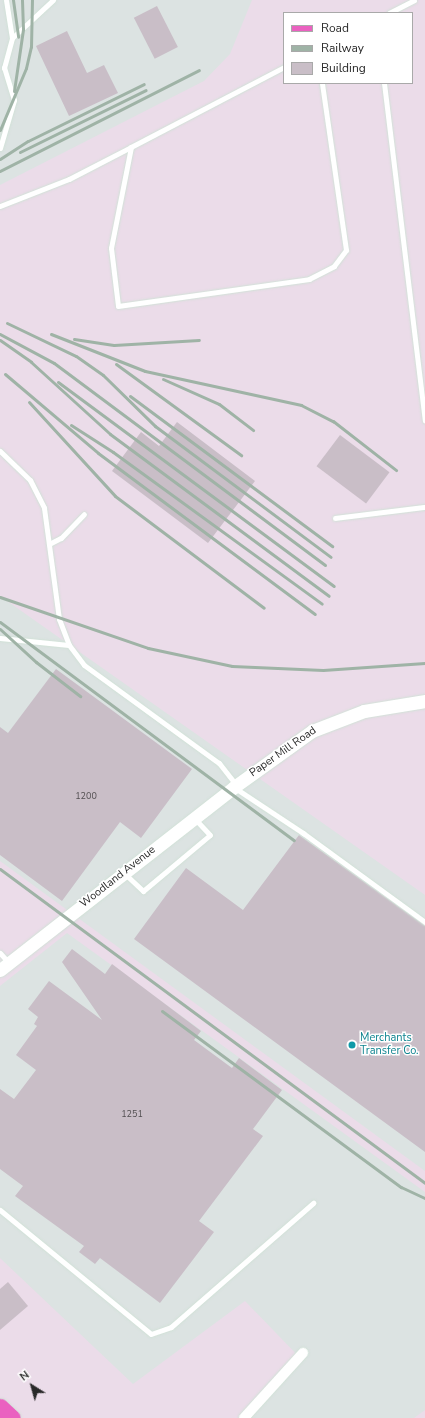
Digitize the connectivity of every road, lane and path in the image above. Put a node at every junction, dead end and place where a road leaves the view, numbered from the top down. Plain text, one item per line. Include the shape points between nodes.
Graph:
1 (6, 0) edge
2 (53, 0) edge
3 (414, 0) edge
4 (391, 12) edge
5 (12, 38) junction
6 (283, 68) edge
7 (322, 84) edge
8 (384, 84) edge
9 (131, 147) junction
10 (0, 148) edge
11 (0, 206) edge
12 (425, 421) edge
13 (0, 451) edge
14 (425, 507) edge
15 (84, 514) dead end
16 (335, 518) dead end
17 (49, 544) junction
18 (0, 638) edge
19 (69, 645) junction
20 (425, 701) edge
21 (235, 786) junction
22 (194, 818) junction
23 (124, 873) junction
24 (425, 922) edge
25 (3, 962) edge
26 (313, 1203) dead end
27 (0, 1210) edge
28 (303, 1353) dead end
29 (0, 1406) edge
30 (12, 1418) edge
31 (244, 1418) edge

1 - 5 lane
2 - 5 lane
3 - 4 lane
5 - 10 lane via 4,68 14,100
6 - 9 lane
7 - 9 lane via 346,250 334,266 309,279 118,306 111,248
8 - 12 lane
9 - 11 lane via 68,178
13 - 17 lane via 30,480 39,495
14 - 16 lane
15 - 17 lane via 61,538
17 - 19 lane via 59,619
18 - 19 lane
19 - 21 lane via 84,665 219,763
20 - 21 street, Paper Mill Road via 340,718 312,730
21 - 22 street, Woodland Avenue
21 - 24 lane
22 - 23 street, Woodland Avenue
22 - 23 lane via 210,835 143,891
23 - 25 street, Woodland Avenue
26 - 27 lane via 171,1327 150,1334
28 - 31 street
29 - 30 main road

